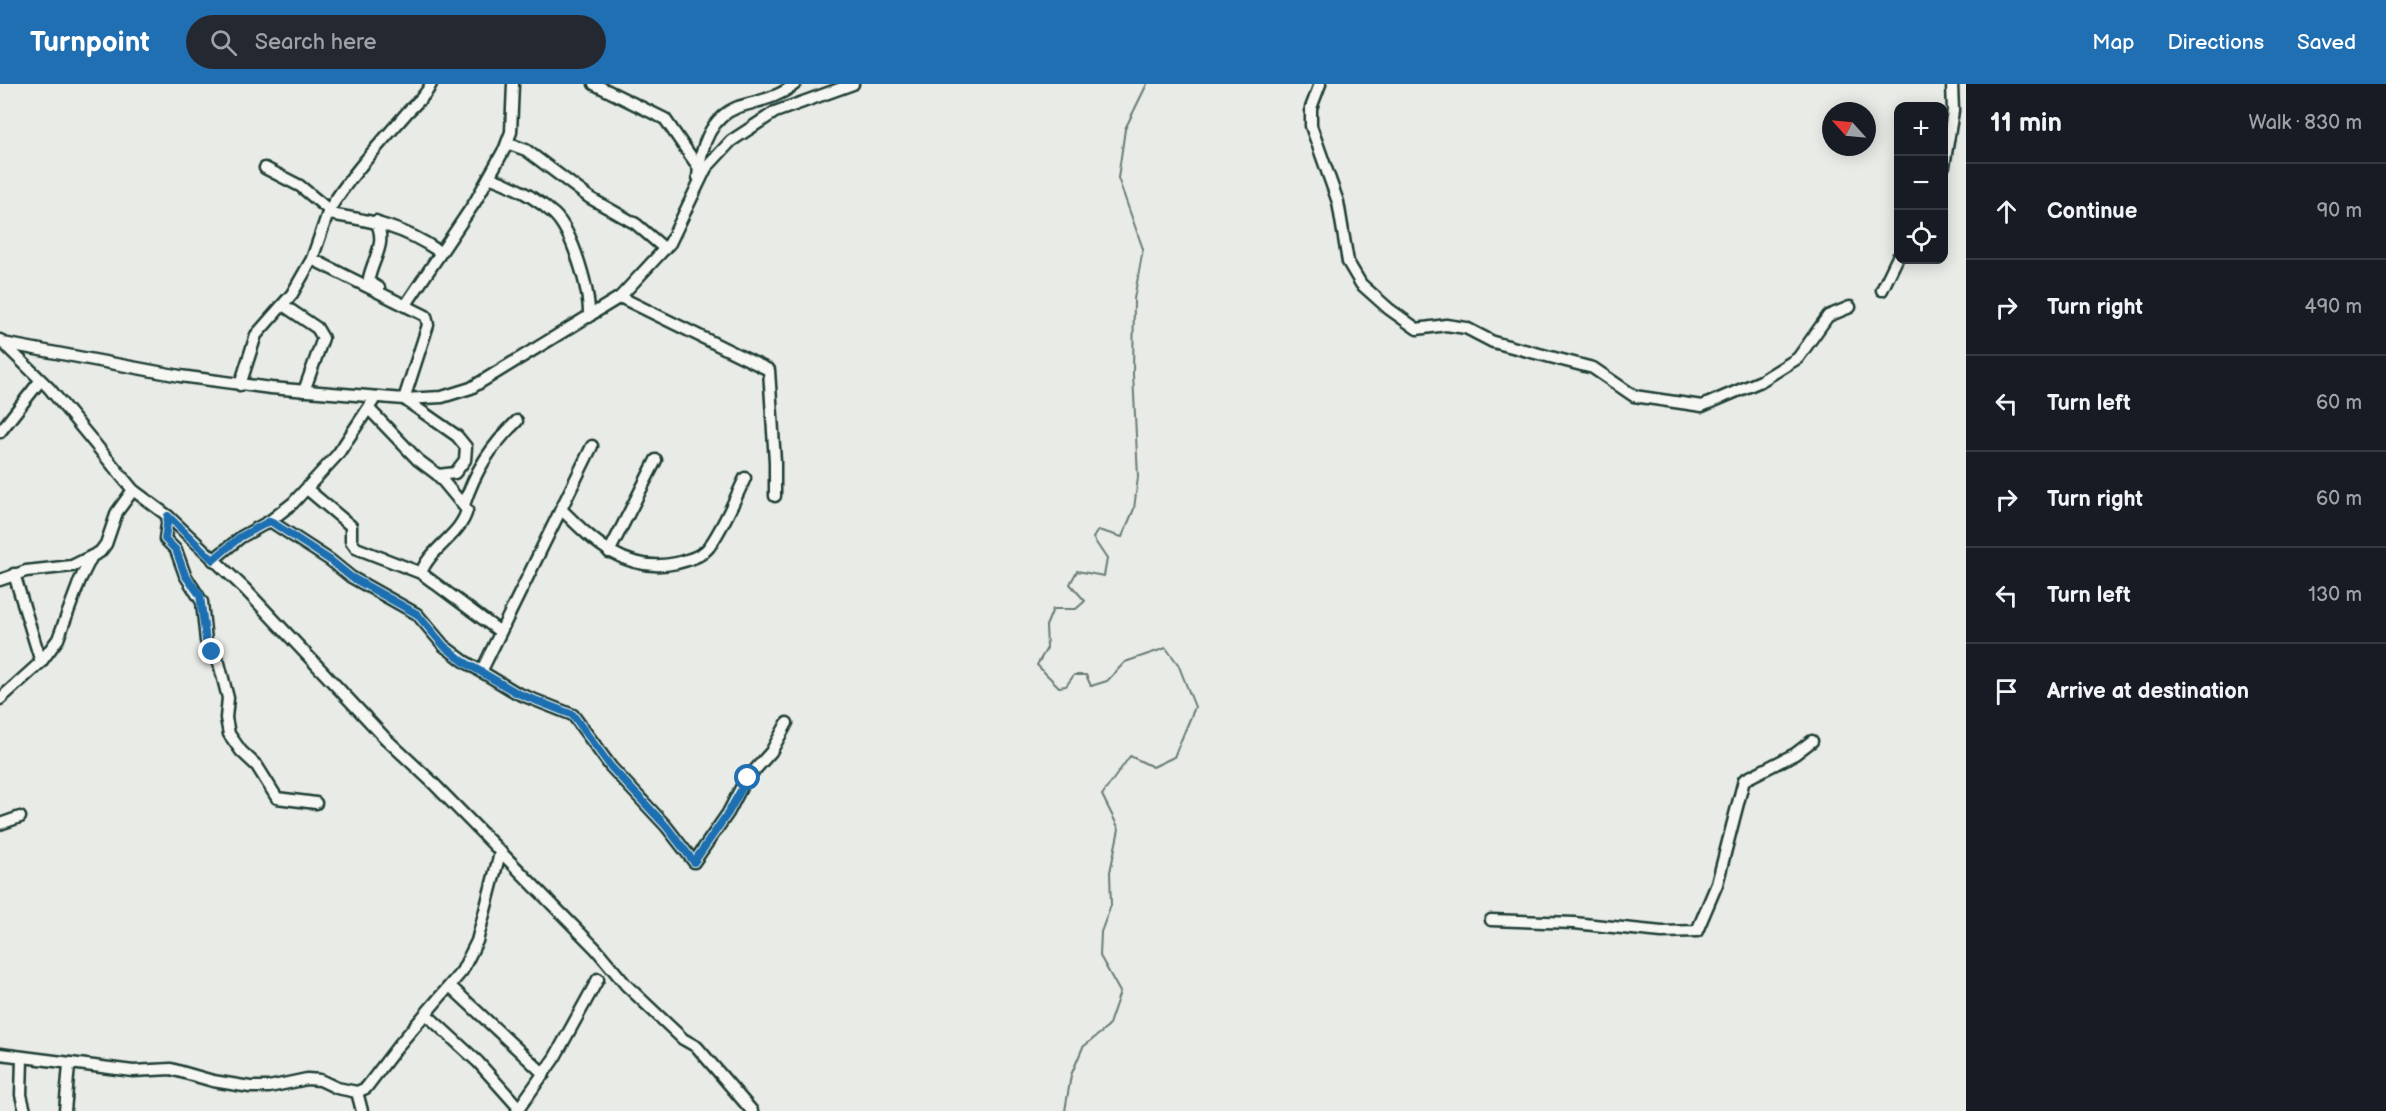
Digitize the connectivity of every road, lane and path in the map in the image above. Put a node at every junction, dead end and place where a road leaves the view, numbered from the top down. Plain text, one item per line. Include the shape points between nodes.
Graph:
1 (431, 84) edge
2 (513, 84) edge
3 (594, 84) edge
4 (795, 84) edge
5 (853, 84) edge
6 (1320, 84) edge
7 (1952, 84) edge
8 (507, 143) junction
9 (1946, 156) edge
10 (264, 168) dead end
11 (699, 168) junction
12 (489, 177) junction
13 (698, 184) junction
14 (329, 212) junction
15 (376, 221) junction
16 (665, 249) junction
17 (440, 252) junction
18 (312, 259) junction
19 (1895, 264) edge
20 (1882, 290) dead end
21 (386, 297) junction
22 (620, 297) junction
23 (283, 305) junction
24 (405, 306) junction
25 (1850, 307) dead end
26 (589, 317) junction
27 (1, 342) edge
28 (40, 381) junction
29 (240, 385) junction
30 (304, 391) junction
31 (375, 398) junction
32 (404, 399) junction
33 (370, 410) junction
34 (517, 421) dead end
35 (0, 432) edge
36 (592, 446) dead end
37 (656, 460) dead end
38 (438, 475) junction
39 (746, 478) dead end
40 (307, 489) junction
41 (134, 490) junction
42 (774, 495) dead end
43 (464, 505) junction
44 (562, 510) junction
45 (168, 516) junction
46 (270, 521) junction
47 (609, 552) junction
48 (91, 558) junction
49 (213, 560) junction
50 (421, 573) junction
51 (14, 574) junction
52 (0, 580) edge
53 (500, 631) junction
54 (41, 662) junction
55 (481, 672) junction
56 (0, 699) edge
57 (787, 723) dead end
58 (1812, 741) dead end
59 (316, 803) dead end
60 (20, 817) dead end
61 (0, 824) edge
62 (500, 853) junction
63 (1491, 920) dead end
64 (598, 979) dead end
65 (450, 986) junction
66 (426, 1014) junction
67 (0, 1054) edge
68 (21, 1058) junction
69 (69, 1065) junction
70 (544, 1074) junction
71 (357, 1092) junction
72 (518, 1109) edge
73 (25, 1111) edge
74 (65, 1111) edge
75 (362, 1111) edge
76 (752, 1111) edge

1 - 14 street via 426,95 346,184
2 - 8 street
3 - 11 street via 665,119
4 - 11 street via 764,101 725,114 707,136
5 - 13 street via 793,104 749,128 718,153
6 - 25 street via 1311,108 1311,126 1338,202 1348,262 1361,284 1417,329 1446,325 1466,328 1493,342 1593,368 1634,396 1702,406 1761,381 1798,358 1828,316
7 - 9 street via 1953,111
8 - 12 street
8 - 16 street via 520,146 590,198 636,224
10 - 14 street via 300,186
11 - 13 street
12 - 17 street
12 - 26 street via 532,199 559,220 582,270
13 - 16 street
14 - 15 street
14 - 18 street
15 - 17 street via 419,238
15 - 21 street via 381,246 369,278
16 - 22 street
17 - 24 street
18 - 21 street
18 - 23 street
19 - 20 street
21 - 24 street
22 - 26 street
22 - 42 street via 769,370
23 - 29 street via 256,334
23 - 30 street via 317,328 323,338
24 - 32 street via 428,320
26 - 32 street via 471,388 442,397
27 - 28 street
27 - 29 street
28 - 35 street
28 - 41 street
29 - 30 street
30 - 31 street
31 - 32 street
31 - 33 street
32 - 38 street via 457,436 466,447 465,460 455,473
33 - 38 street
33 - 40 street
34 - 43 street via 477,470
36 - 44 street
37 - 47 street
38 - 43 street
39 - 47 street via 708,548 690,560 654,566 624,560
40 - 46 street
40 - 50 street via 351,526 351,541 356,548
41 - 45 street
41 - 48 street via 111,523 106,544
43 - 50 street via 464,519 430,555
44 - 47 street
44 - 53 street
45 - 49 street
45 - 59 street via 165,539 176,550 185,575 200,595 206,641 219,663 228,698 229,734 257,766 277,798
46 - 49 street via 240,537
46 - 55 street via 351,577 417,614 444,646
48 - 51 street via 72,566
48 - 54 street via 65,624
49 - 62 street
50 - 53 street
51 - 52 street
51 - 54 street
53 - 55 street
54 - 56 street
55 - 57 street via 517,693 573,715 611,767 694,862
58 - 63 street via 1744,780 1717,884 1696,931
60 - 61 street
62 - 65 street via 477,940
62 - 76 street via 596,949 626,985 683,1039 697,1047
64 - 70 street
65 - 66 street
65 - 70 street
66 - 71 street via 366,1088
66 - 72 street via 478,1062
67 - 68 street
68 - 69 street
68 - 73 street
69 - 71 street via 133,1071 171,1069 250,1087 320,1080
69 - 74 street
70 - 72 street
71 - 75 street

